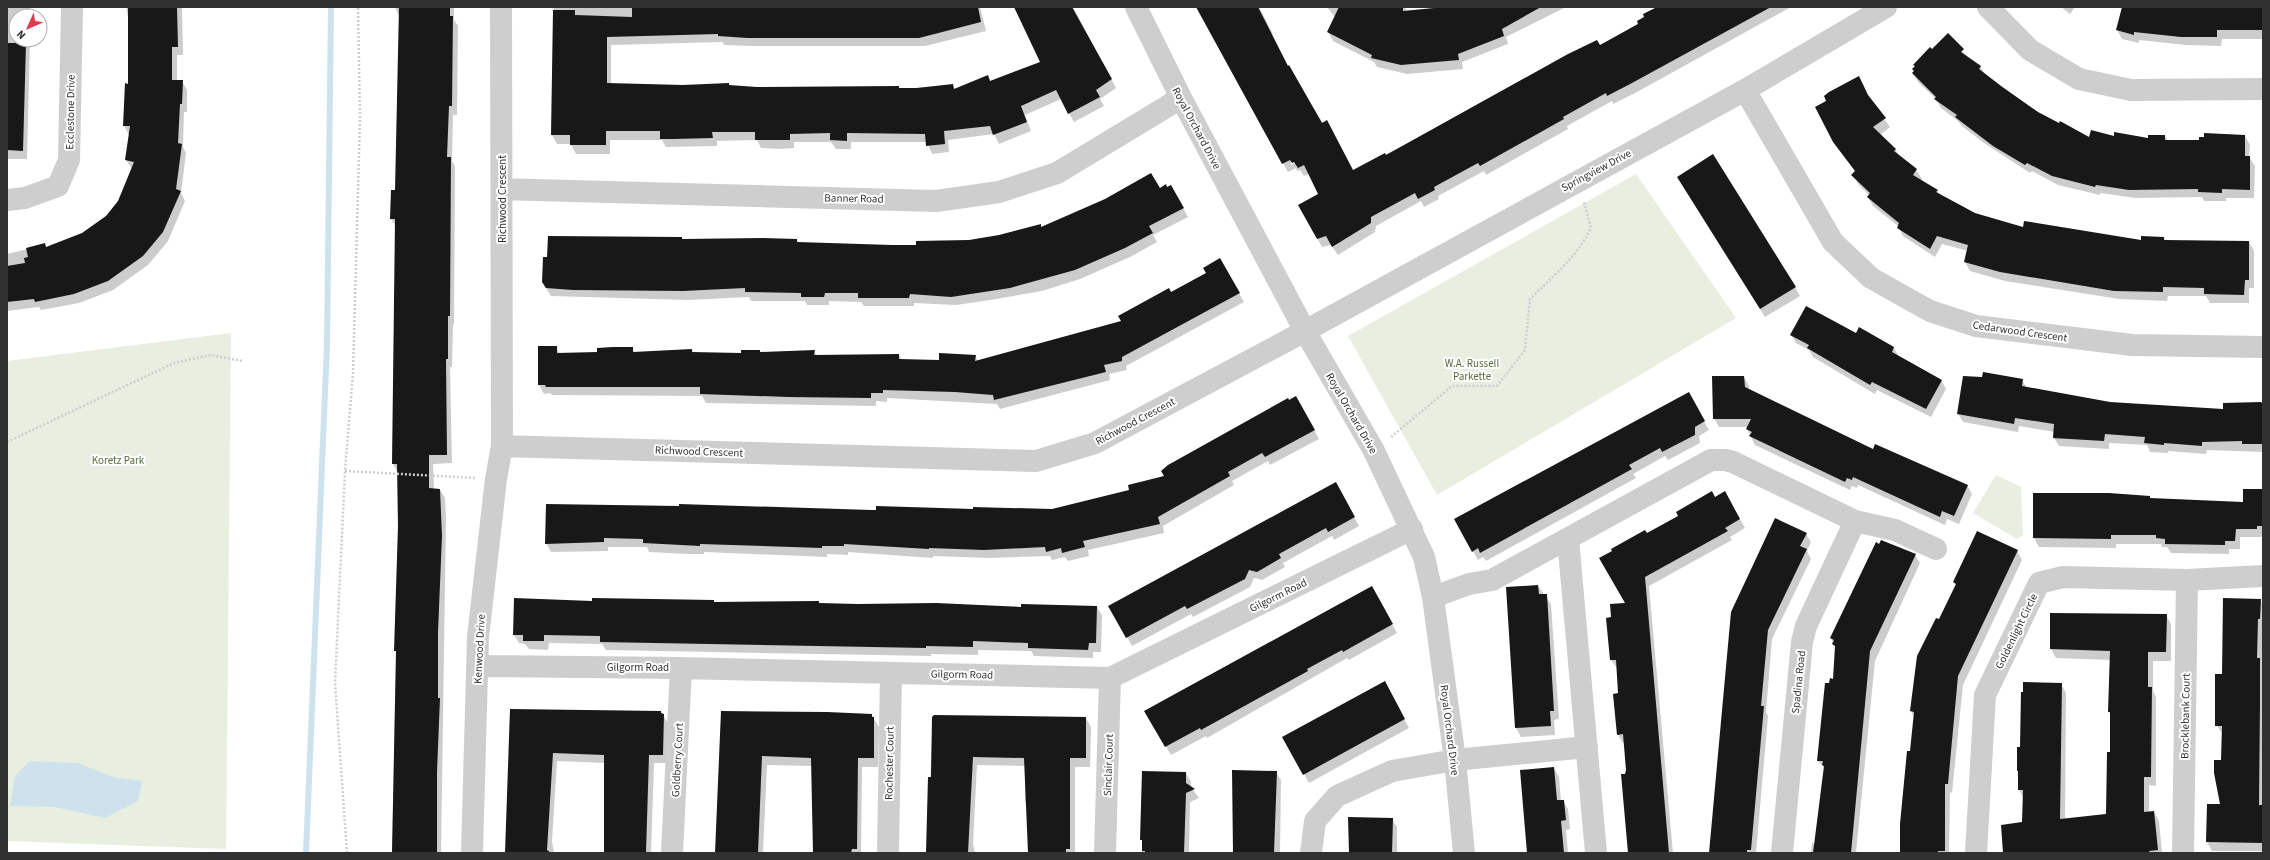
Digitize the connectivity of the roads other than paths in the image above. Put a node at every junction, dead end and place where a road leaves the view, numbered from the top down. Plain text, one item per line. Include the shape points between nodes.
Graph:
1 (72, 7) edge
2 (501, 7) edge
3 (1136, 7) edge
4 (1886, 7) edge
5 (1988, 7) edge
6 (2263, 89) edge
7 (1745, 90) junction
8 (1181, 98) junction
9 (502, 190) junction
10 (7, 200) edge
11 (1305, 331) junction
12 (2263, 347) edge
13 (502, 446) junction
14 (1855, 521) junction
15 (1412, 529) junction
16 (1568, 539) junction
17 (1936, 549) dead end
18 (2263, 576) edge
19 (2187, 580) junction
20 (1433, 597) junction
21 (477, 666) junction
22 (682, 668) junction
23 (891, 673) junction
24 (1110, 678) junction
25 (1586, 747) junction
26 (1455, 760) junction
27 (472, 853) edge
28 (672, 853) edge
29 (888, 853) edge
30 (1105, 853) edge
31 (1311, 853) edge
32 (1464, 853) edge
33 (1596, 853) edge
34 (1782, 853) edge
35 (1976, 853) edge
36 (2183, 853) edge

1 - 10 street, Ecclestone Drive via 69,160 58,186 25,198
2 - 9 street, Richwood Crescent
3 - 8 street, Royal Orchard Drive
4 - 7 street, Springview Drive
5 - 6 street via 2030,50 2079,79 2131,90
7 - 11 street, Springview Drive
7 - 12 street, Cedarwood Crescent via 1833,242 1871,278 1930,311 1976,326 2132,345
8 - 9 street, Banner Road via 1057,173 999,192 936,201
8 - 11 street, Royal Orchard Drive
9 - 13 street, Richwood Crescent
11 - 13 street, Richwood Crescent via 1095,443 1036,461
11 - 15 street, Royal Orchard Drive via 1373,449
13 - 21 street, Kenwood Drive via 478,637
14 - 16 street via 1733,462 1718,459 1706,462
14 - 17 street via 1895,530
14 - 34 street, Spadina Road via 1806,626 1802,642
15 - 20 street, Royal Orchard Drive via 1424,557
15 - 24 street, Gilgorm Road
16 - 20 street via 1492,580 1469,584
16 - 25 street
18 - 19 street, Goldenlight Circle
19 - 35 street, Goldenlight Circle via 2063,577 2039,583 1985,695
19 - 36 street, Brocklebank Court
20 - 26 street, Royal Orchard Drive
21 - 22 street, Gilgorm Road
21 - 27 street, Kenwood Drive
22 - 23 street, Gilgorm Road
22 - 28 street, Goldberry Court
23 - 24 street, Gilgorm Road
23 - 29 street, Rochester Court
24 - 30 street, Sinclair Court
25 - 26 street
25 - 33 street
26 - 31 street via 1392,771 1338,796 1315,822
26 - 32 street, Royal Orchard Drive

